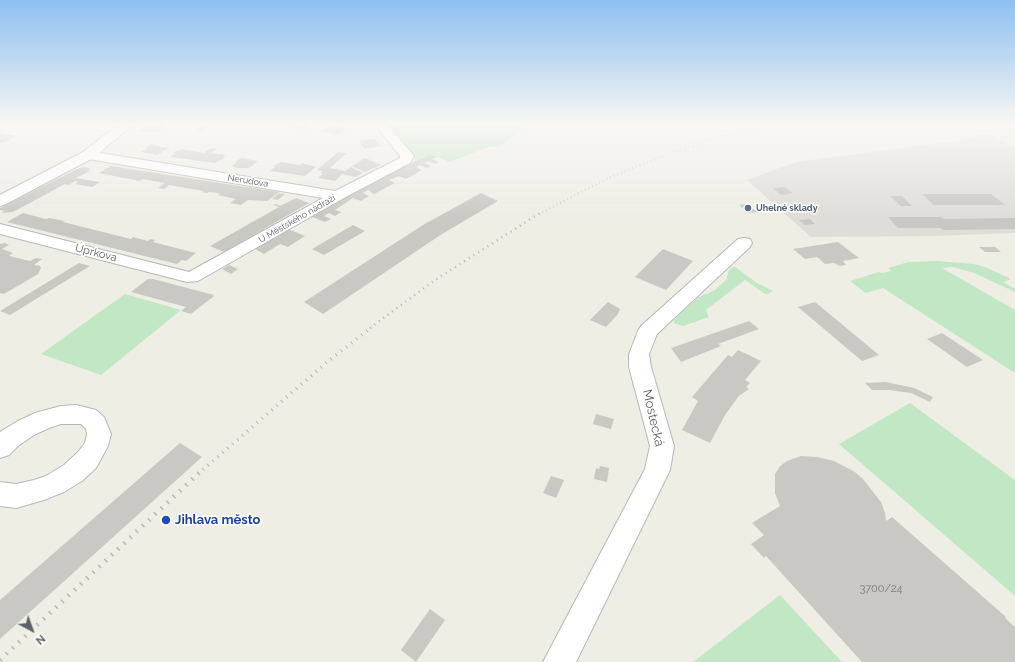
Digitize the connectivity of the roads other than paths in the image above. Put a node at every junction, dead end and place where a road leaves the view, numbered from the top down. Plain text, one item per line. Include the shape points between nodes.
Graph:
1 (88, 155) joint
2 (406, 155) edge
3 (337, 196) junction
4 (0, 201) edge
5 (0, 229) edge
6 (744, 243) dead end
7 (192, 277) joint
8 (5, 436) edge
9 (0, 495) edge
10 (559, 662) edge

1 - 3 street, Nerudova
1 - 4 street
2 - 3 street, U Městského nádraží via 402,162
3 - 7 street, U Městského nádraží
5 - 7 street, Úprkova
6 - 10 street, Mostecká via 648,331 639,354 640,367 662,446 657,470
8 - 9 street via 43,420 76,414 96,424 99,434 96,446 87,460 73,473 36,492 16,496

